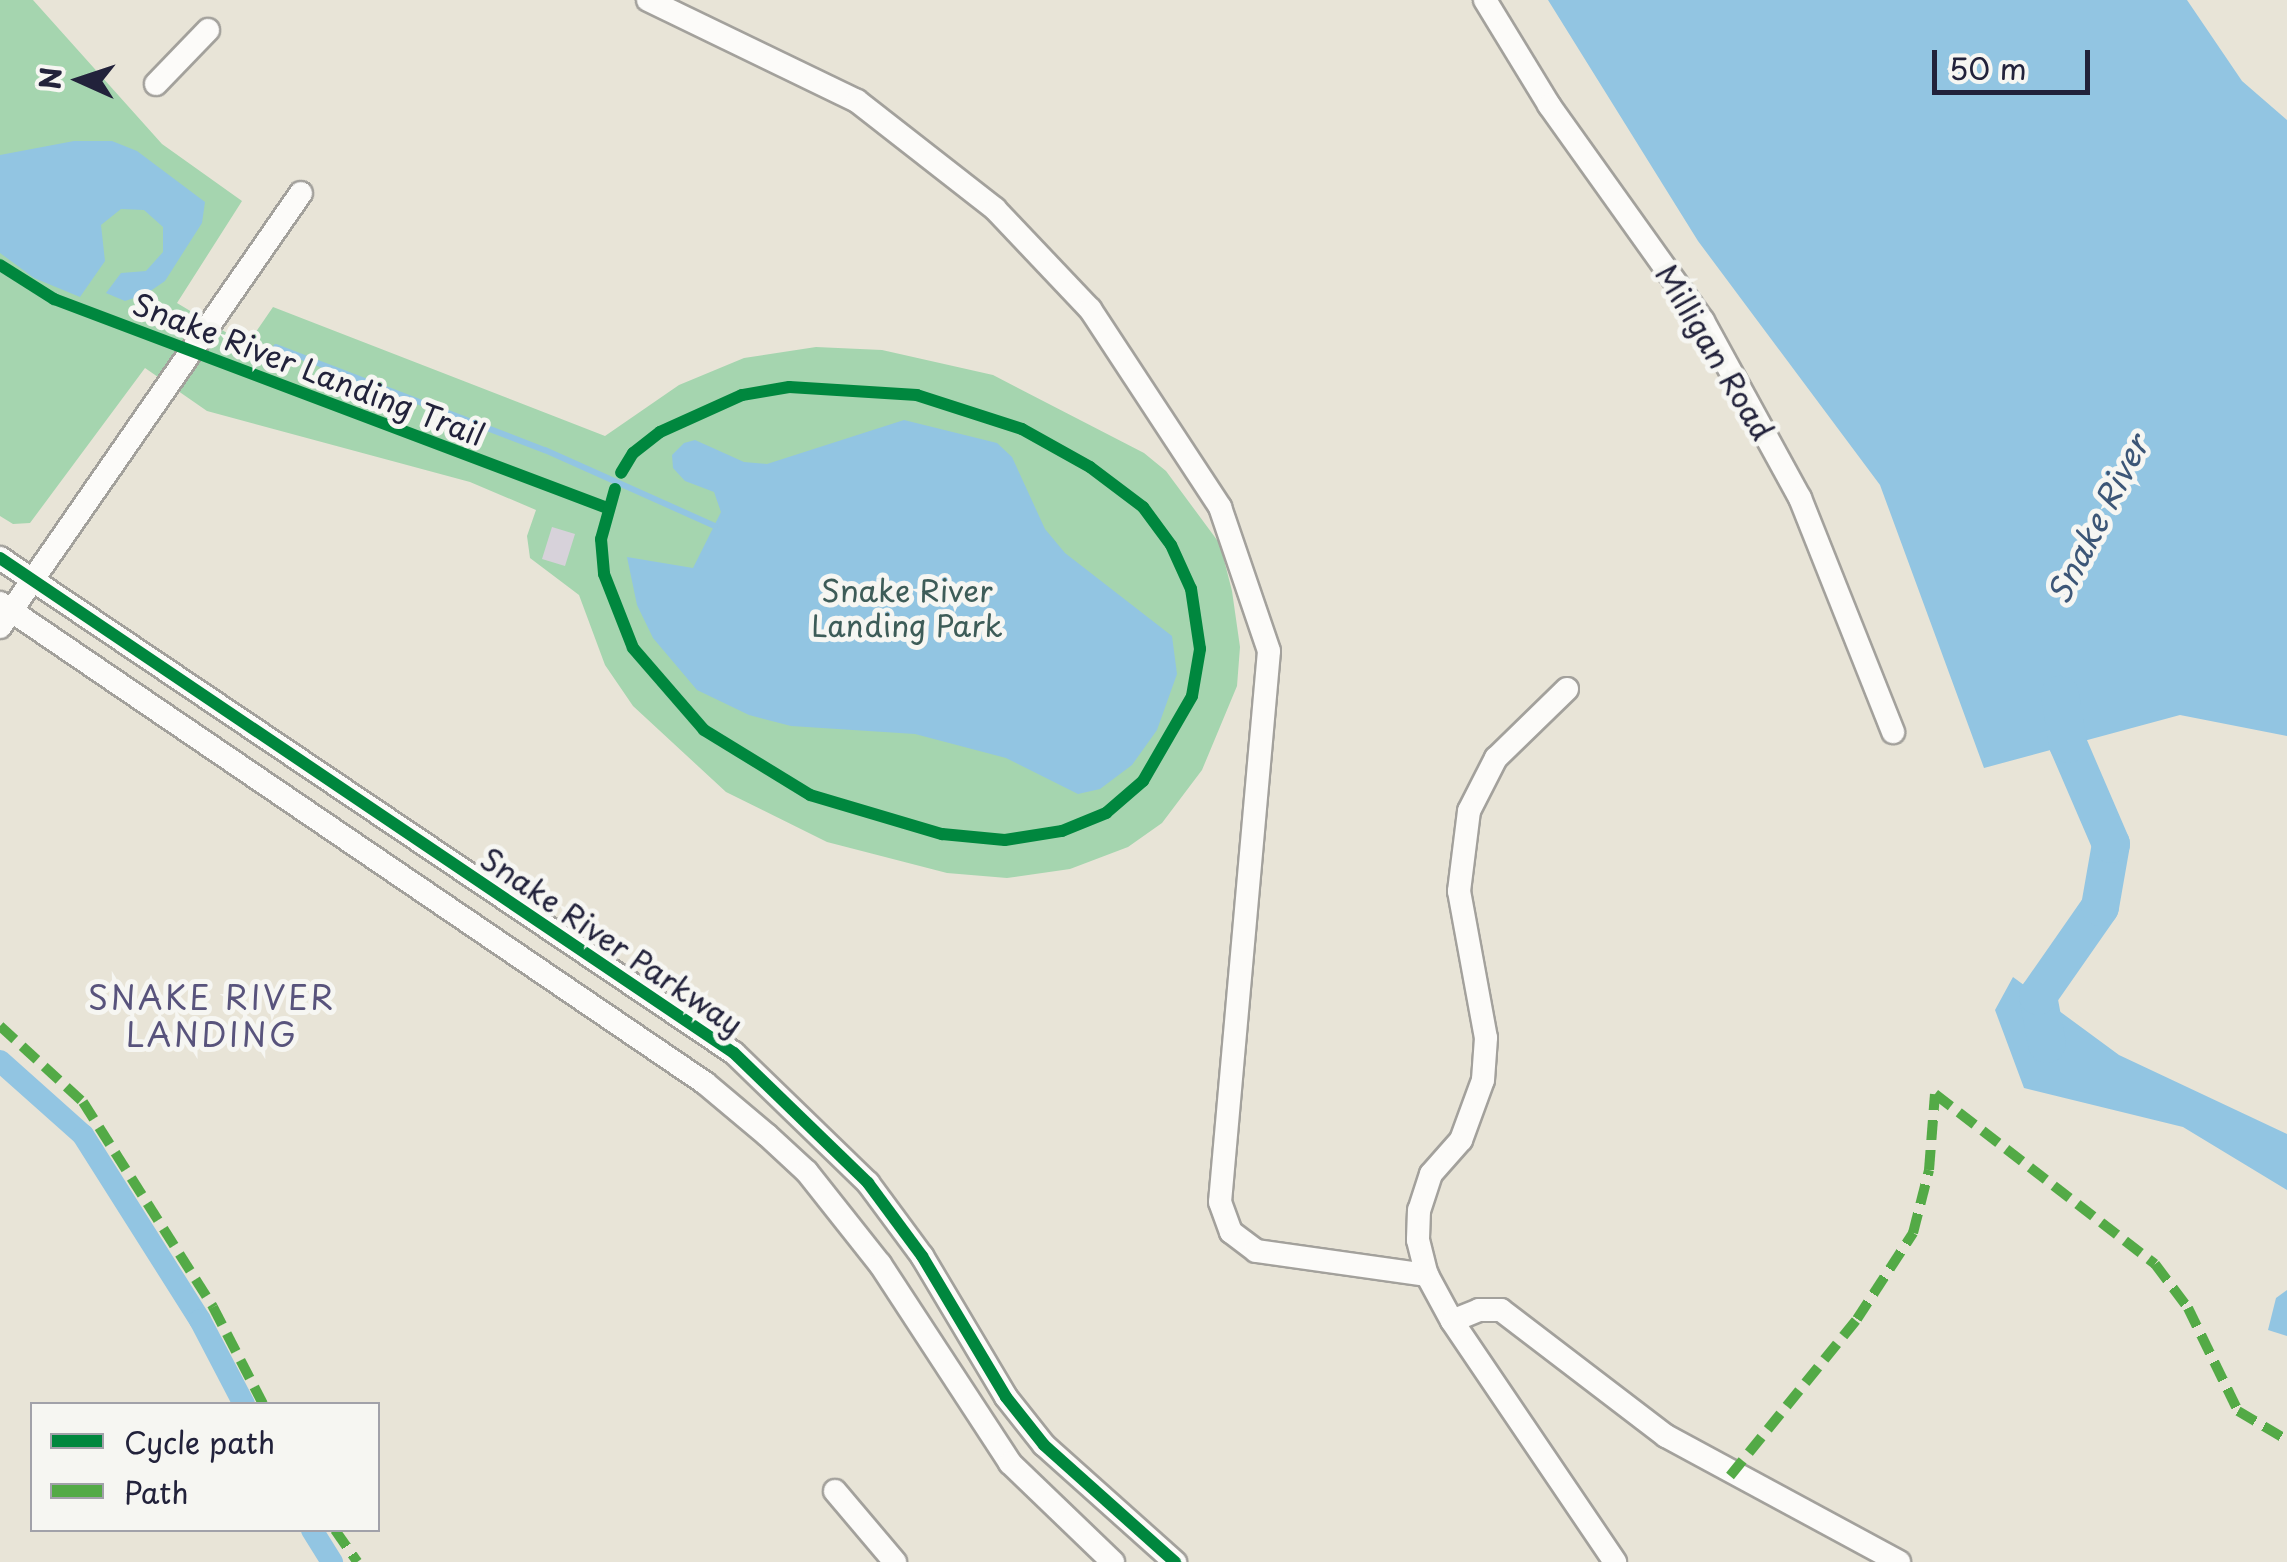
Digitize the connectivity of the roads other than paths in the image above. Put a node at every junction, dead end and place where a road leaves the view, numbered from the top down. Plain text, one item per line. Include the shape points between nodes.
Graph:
1 (648, 0) edge
2 (1485, 0) edge
3 (208, 30) dead end
4 (156, 84) dead end
5 (301, 193) dead end
6 (0, 558) edge
7 (35, 581) junction
8 (4, 614) edge
9 (1566, 689) dead end
10 (1893, 732) dead end
11 (1426, 1275) junction
12 (1452, 1322) junction
13 (835, 1491) dead end
14 (895, 1562) edge
15 (1113, 1562) edge
16 (1175, 1562) edge
17 (1615, 1562) edge
18 (1899, 1562) edge

1 - 11 street via 857,100 996,209 1090,309 1220,507 1269,651 1220,1202 1231,1232 1256,1251
2 - 10 street, Milligan Road via 1549,105 1703,322 1800,498
3 - 4 street
5 - 7 street
6 - 7 street, Snake River Parkway
7 - 8 street
7 - 16 street, Snake River Parkway via 734,1053 868,1182 1044,1445
8 - 15 street via 705,1083 807,1172 880,1264 1010,1464
9 - 11 street via 1496,758 1469,812 1459,891 1486,1038 1483,1080 1461,1140 1432,1174 1419,1210
11 - 12 street
12 - 17 street
12 - 18 street via 1479,1310 1501,1310 1682,1446
13 - 14 street

